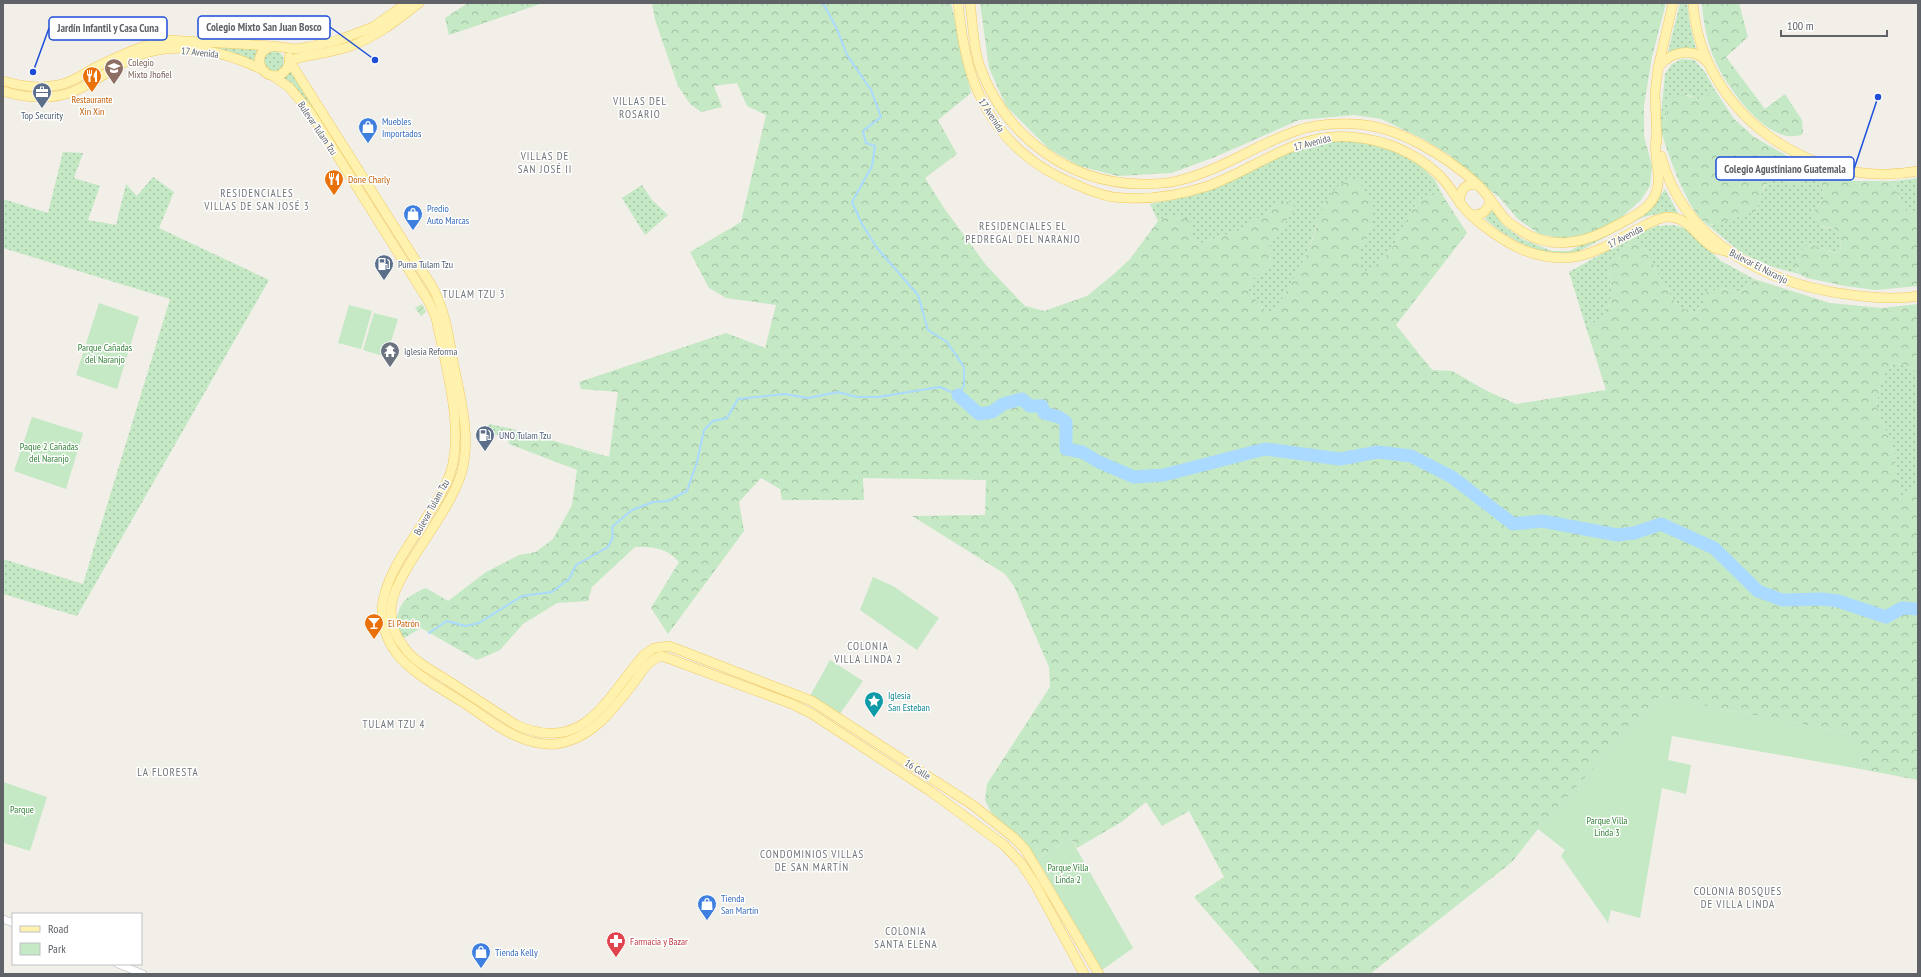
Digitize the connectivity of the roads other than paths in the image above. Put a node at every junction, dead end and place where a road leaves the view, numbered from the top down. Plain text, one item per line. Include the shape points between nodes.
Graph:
1 (407, 3) edge
2 (419, 3) edge
3 (958, 3) edge
4 (970, 3) edge
5 (1673, 3) edge
6 (1693, 3) edge
7 (272, 46) junction
8 (282, 47) junction
9 (290, 61) junction
10 (1709, 65) junction
11 (262, 68) junction
12 (1658, 68) junction
13 (273, 76) junction
14 (3, 81) edge
15 (3, 91) edge
16 (1656, 136) junction
17 (1918, 171) edge
18 (1478, 185) junction
19 (1490, 199) junction
20 (1460, 203) junction
21 (1470, 214) junction
22 (407, 247) junction
23 (397, 252) junction
24 (1728, 252) junction
25 (1918, 296) edge
26 (669, 646) joint
27 (662, 656) joint
28 (455, 684) junction
29 (466, 692) junction
30 (449, 693) junction
31 (462, 702) junction
32 (120, 965) edge
33 (143, 974) edge
34 (1084, 974) edge
35 (1099, 974) edge

1 - 8 main road via 386,19 356,34 309,47
2 - 9 main road via 367,39 347,47
3 - 20 main road, 17 Avenida via 973,79 980,96 1002,131 1019,150 1041,168 1094,192 1112,197 1138,198 1164,197 1188,192 1211,185 1299,144 1323,137 1338,136 1376,141 1411,153 1440,175
4 - 18 main road, 17 Avenida via 979,64 997,102 1012,122 1038,147 1064,166 1090,176 1125,184 1161,184 1177,181 1219,167 1250,150 1298,130 1356,124 1377,127 1420,144
5 - 12 main road, Bulevar El Naranjo
6 - 10 main road via 1702,49
7 - 8 main road
7 - 11 main road via 263,50 261,54
7 - 14 main road, 17 Avenida via 168,40 122,55 70,82 58,85 42,87
8 - 9 main road
9 - 13 main road via 286,71
9 - 22 main road, Bulevar Tulam Tzu
10 - 12 main road via 1703,58 1684,52 1673,54
10 - 17 main road via 1727,97 1749,121 1773,140 1814,160 1850,170 1889,174
11 - 13 main road
11 - 15 main road, 17 Avenida via 209,51 173,49 144,54 72,92 51,97 26,96
12 - 16 main road, Bulevar El Naranjo via 1655,93
13 - 23 main road, Bulevar Tulam Tzu via 289,87 310,112
16 - 19 main road, 17 Avenida via 1659,184 1656,196 1643,210 1597,236 1562,244 1531,237 1508,222
16 - 24 main road, Bulevar El Naranjo via 1666,177 1684,208
18 - 19 main road, 17 Avenida
18 - 20 main road via 1464,187 1460,194
19 - 21 main road via 1484,212
20 - 21 main road, 17 Avenida
21 - 24 main road, 17 Avenida via 1521,249 1548,258 1574,258 1592,252 1656,220 1668,217 1680,219 1714,248
22 - 23 main road
22 - 28 main road, Bulevar Tulam Tzu via 433,288 445,316 460,392 466,455 462,473 451,497 394,594 392,620 404,648 423,664
23 - 30 main road, Bulevar Tulam Tzu via 429,302 436,318 456,432 450,474 385,590 383,619 389,642 398,656
24 - 25 main road, Bulevar El Naranjo via 1773,276 1822,292 1878,298
26 - 29 main road, Bulevar Tulam Tzu via 654,648 644,655 591,720 559,734 544,734 521,727
26 - 35 main road, 16 Calle via 812,701 974,806 1013,836 1025,849
27 - 31 main road, Bulevar Tulam Tzu via 651,660 601,722 568,742 554,744 527,741
27 - 34 main road, 16 Calle via 792,704 812,714 974,822 1004,845 1021,863
28 - 29 main road, Bulevar Tulam Tzu
28 - 30 main road
29 - 31 main road via 466,698
30 - 31 main road, Bulevar Tulam Tzu
32 - 33 street

